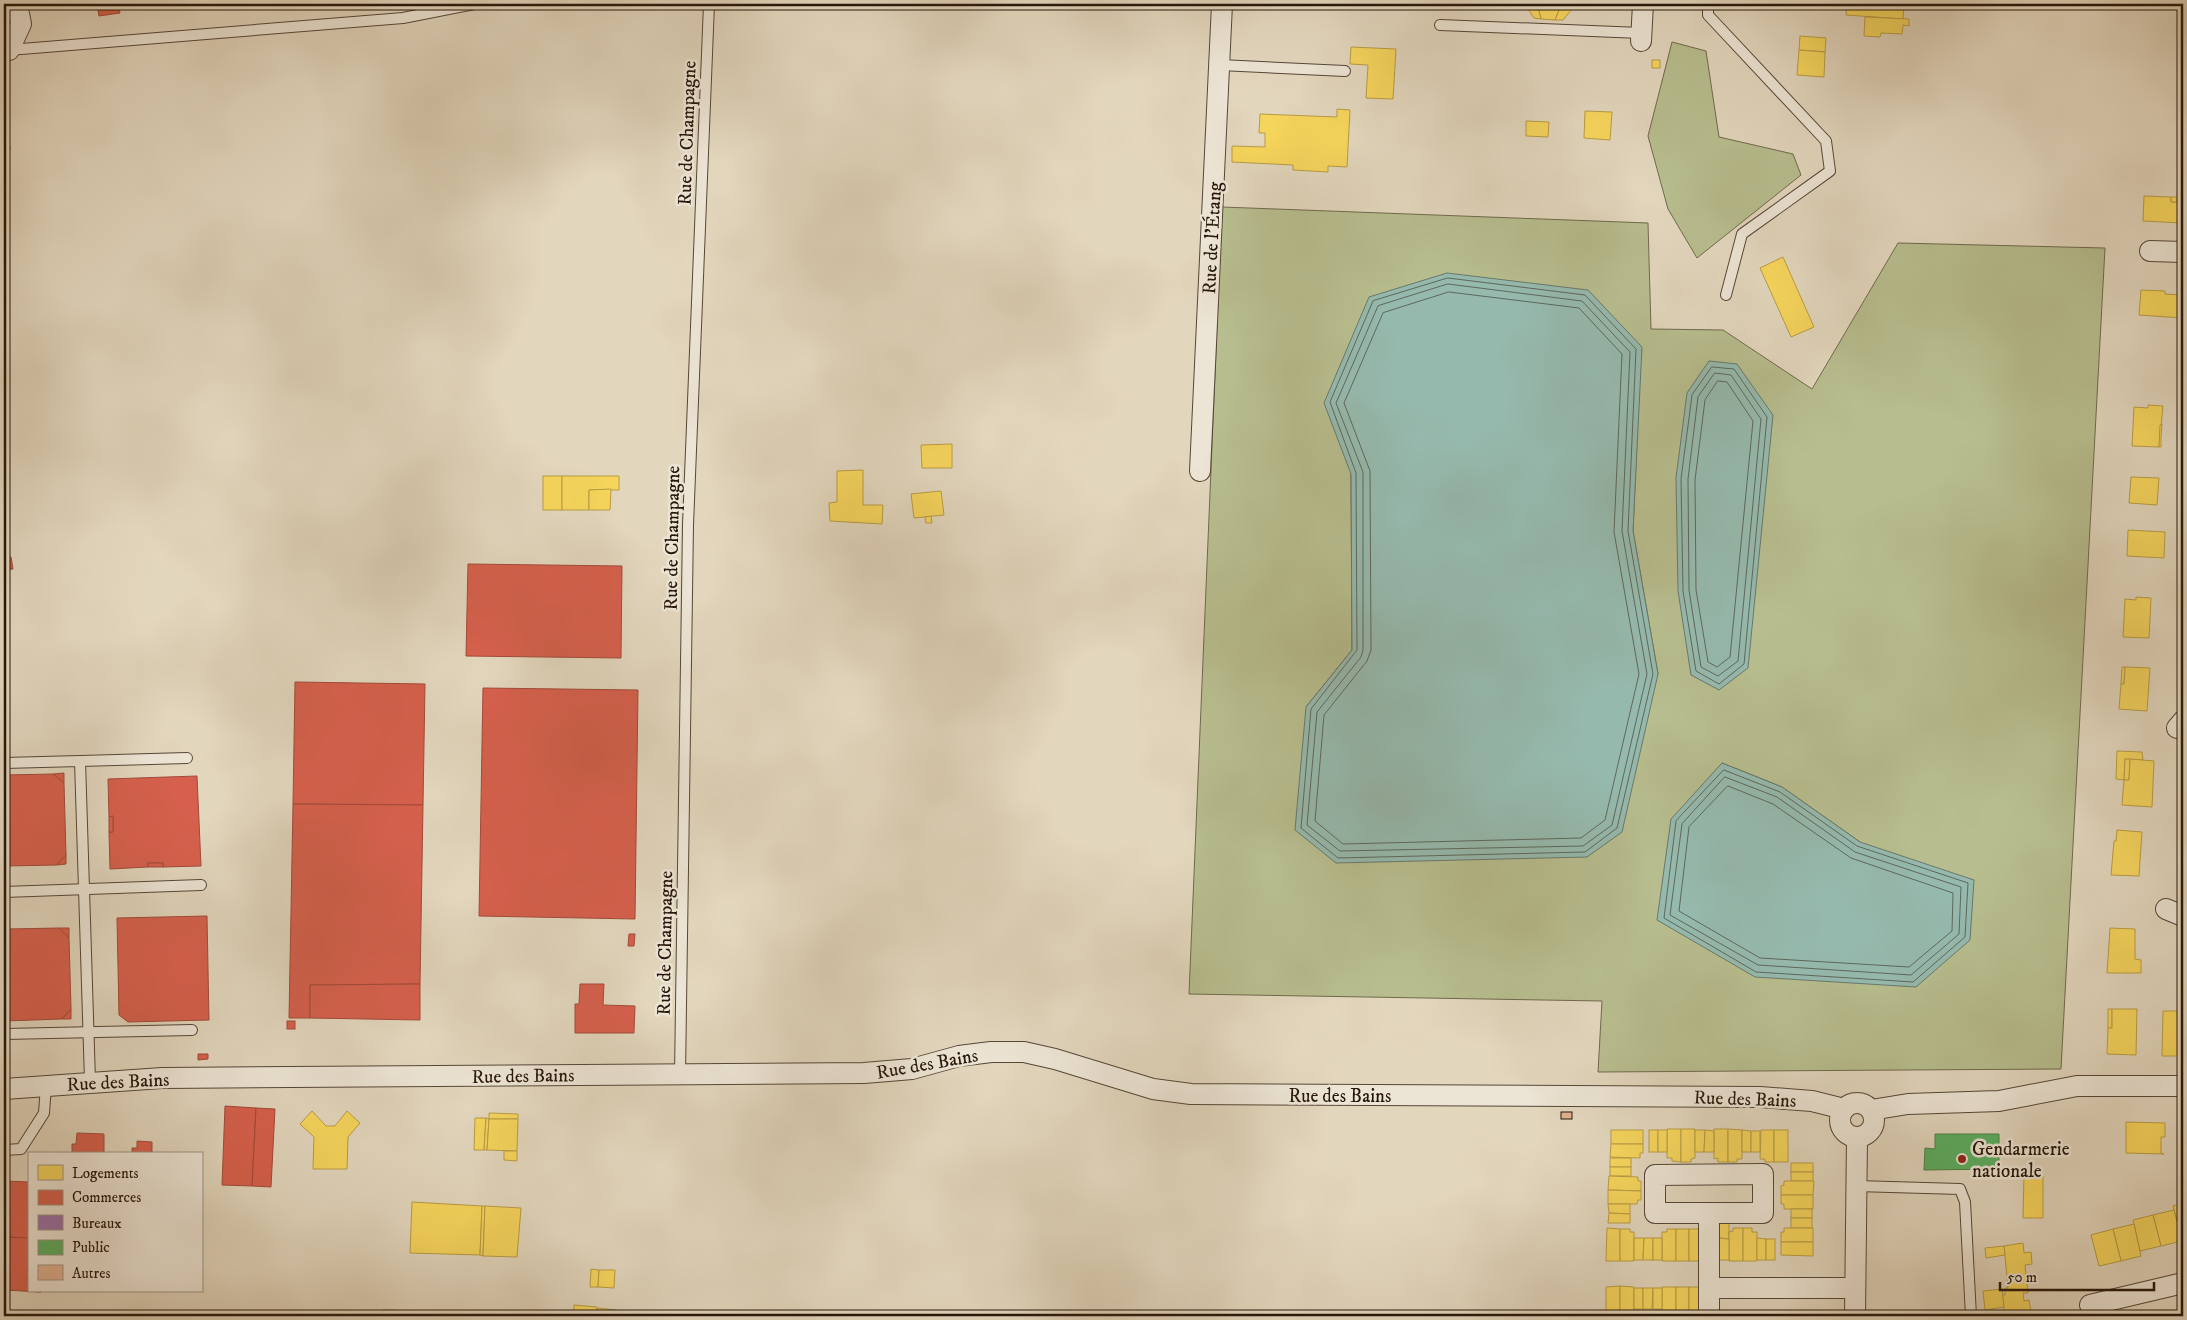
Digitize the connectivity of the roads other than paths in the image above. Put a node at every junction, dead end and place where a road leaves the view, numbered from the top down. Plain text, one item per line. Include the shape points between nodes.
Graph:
1 (17, 4) edge
2 (474, 4) edge
3 (709, 4) edge
4 (1222, 4) edge
5 (1643, 4) edge
6 (1708, 4) edge
7 (1440, 25) dead end
8 (1641, 37) joint
9 (6, 51) edge
10 (1220, 65) junction
11 (1345, 71) dead end
12 (2150, 251) dead end
13 (2183, 252) edge
14 (1726, 296) dead end
15 (1200, 471) dead end
16 (187, 758) dead end
17 (80, 761) junction
18 (4, 763) edge
19 (201, 885) dead end
20 (84, 889) junction
21 (4, 892) edge
22 (192, 1030) dead end
23 (90, 1031) junction
24 (4, 1034) edge
25 (680, 1074) junction
26 (90, 1081) junction
27 (46, 1085) junction
28 (2183, 1086) edge
29 (4, 1089) edge
30 (1844, 1109) junction
31 (1870, 1110) junction
32 (1857, 1138) junction
33 (4, 1150) edge
34 (1856, 1186) junction
35 (1709, 1213) junction
36 (2183, 1283) edge
37 (1709, 1288) junction
38 (1855, 1288) junction
39 (2090, 1304) dead end
40 (1709, 1316) edge
41 (1855, 1316) edge
42 (1972, 1316) edge

1 - 9 street via 22,24
2 - 9 lane via 403,18
3 - 25 lane, Rue de Champagne via 688,525
4 - 10 street, Rue de l'Étang
5 - 8 street
6 - 14 lane via 1708,15 1826,141 1830,170 1742,234
7 - 8 lane
10 - 11 lane
10 - 15 street, Rue de l'Étang
12 - 13 street
16 - 17 lane
17 - 18 lane
17 - 20 lane
19 - 20 lane
20 - 21 lane
20 - 23 lane
22 - 23 lane
23 - 24 lane
23 - 26 lane
25 - 26 street, Rue des Bains
25 - 30 street, Rue des Bains via 864,1073 912,1069 959,1056 1024,1052 1153,1089 1192,1094 1760,1097 1791,1098
26 - 27 street, Rue des Bains
27 - 29 street, Rue des Bains
27 - 33 lane via 44,1113 21,1149
28 - 31 street via 2077,1086 1999,1101 1908,1104
30 - 31 street via 1860,1103
30 - 32 street via 1840,1123 1844,1130
31 - 32 street via 1874,1118 1871,1129
32 - 34 street
34 - 38 street
34 - 42 lane via 1960,1189 1965,1202
35 - 35 street via 1655,1213 1655,1175 1763,1174 1763,1213
35 - 37 street
36 - 39 street
37 - 38 street
37 - 40 street
38 - 41 street

